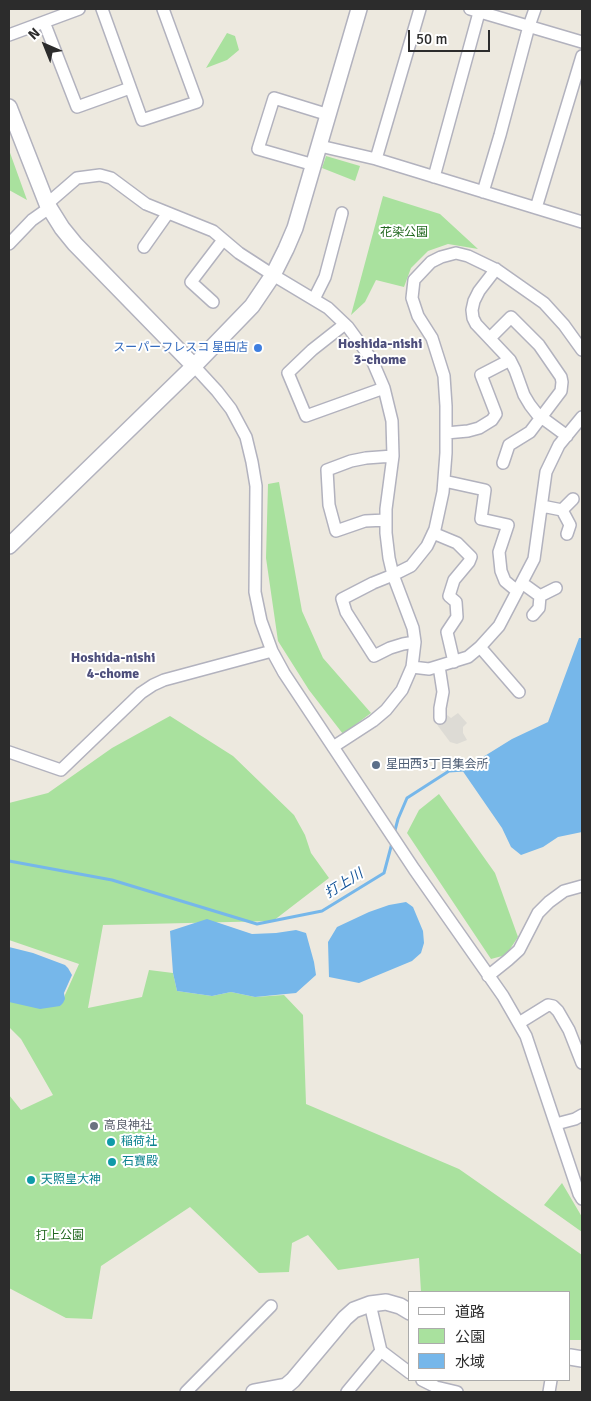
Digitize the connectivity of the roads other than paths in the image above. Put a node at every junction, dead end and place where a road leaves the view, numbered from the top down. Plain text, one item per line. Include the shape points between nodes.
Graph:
1 (79, 9) edge
2 (102, 9) edge
3 (163, 9) edge
4 (359, 9) edge
5 (420, 9) edge
6 (535, 9) edge
7 (476, 10) edge
8 (44, 22) junction
9 (529, 26) junction
10 (9, 35) edge
11 (582, 42) edge
12 (582, 56) edge
13 (130, 88) junction
14 (9, 107) edge
15 (329, 115) junction
16 (320, 146) junction
17 (376, 159) junction
18 (314, 165) junction
19 (434, 177) junction
20 (483, 192) junction
21 (48, 206) junction
22 (536, 208) junction
23 (168, 213) junction
24 (342, 213) dead end
25 (582, 222) edge
26 (223, 240) junction
27 (9, 244) edge
28 (144, 247) dead end
29 (496, 269) junction
30 (273, 275) junction
31 (314, 299) junction
32 (213, 302) dead end
33 (345, 324) junction
34 (490, 338) junction
35 (582, 350) edge
36 (510, 360) junction
37 (194, 366) junction
38 (384, 388) junction
39 (541, 417) junction
40 (582, 417) edge
41 (574, 432) edge
42 (446, 433) junction
43 (393, 456) junction
44 (503, 463) dead end
45 (444, 481) junction
46 (573, 499) dead end
47 (542, 506) junction
48 (562, 510) junction
49 (386, 520) junction
50 (433, 533) junction
51 (568, 534) dead end
52 (9, 546) edge
53 (393, 576) junction
54 (519, 587) junction
55 (556, 588) dead end
56 (540, 596) junction
57 (533, 616) dead end
58 (415, 642) junction
59 (480, 647) junction
60 (272, 651) junction
61 (454, 662) junction
62 (440, 666) junction
63 (412, 667) junction
64 (519, 692) dead end
65 (440, 718) dead end
66 (333, 747) junction
67 (9, 752) edge
68 (582, 886) edge
69 (488, 976) junction
70 (519, 1023) junction
71 (582, 1063) edge
72 (582, 1115) edge
73 (556, 1124) junction
74 (582, 1199) edge
75 (370, 1304) junction
76 (271, 1306) dead end
77 (408, 1311) edge
78 (381, 1351) junction
79 (408, 1371) edge
80 (423, 1381) edge
81 (286, 1389) edge
82 (433, 1390) edge
83 (186, 1392) edge
84 (254, 1392) edge
85 (347, 1392) edge
86 (457, 1392) edge

1 - 8 street
2 - 13 street
3 - 13 street via 197,102 142,120
4 - 15 street
5 - 17 street
6 - 9 street
7 - 9 street
7 - 19 street
8 - 10 street
8 - 13 street via 77,107
9 - 11 street
9 - 20 street
12 - 22 street
14 - 21 street
15 - 16 street
15 - 18 street via 274,98 258,149
16 - 17 street
16 - 18 street
17 - 19 street
18 - 30 street via 295,228
19 - 20 street
20 - 22 street
21 - 23 street via 77,178 100,175 111,178 146,204
21 - 27 street
21 - 37 street via 75,244
22 - 25 street
23 - 26 street via 213,231
23 - 28 street
24 - 31 street via 325,277
26 - 30 street
26 - 32 street via 191,282
29 - 34 street via 479,291 472,310 476,324
29 - 35 street via 544,303
29 - 42 street via 456,253 431,262 414,280 412,298 418,316 432,338 444,376
30 - 31 street
30 - 37 street via 252,306
31 - 33 street
33 - 38 street via 372,360
33 - 38 street via 288,373 306,416
34 - 36 street
34 - 39 street via 511,317 539,345 561,377 561,391
36 - 39 street via 527,400
36 - 42 street via 481,375 496,414 492,420 479,428
37 - 52 street
37 - 60 street via 231,409 246,436 256,486 255,592
38 - 43 street via 392,421
39 - 41 street
39 - 44 street via 530,432 509,445
40 - 41 street
41 - 47 street via 558,445 546,472
42 - 45 street
43 - 49 street
43 - 49 street via 351,461 328,470 329,504 336,531 365,522
45 - 50 street
45 - 54 street via 485,490 481,519 508,525 499,552 501,571 505,580
46 - 48 street
47 - 48 street
47 - 54 street via 534,559
48 - 51 street via 570,525
49 - 53 street
50 - 53 street via 411,566
50 - 61 street via 457,543 471,557 454,580 449,596 456,602 457,617 447,632
53 - 58 street via 413,628
53 - 58 street via 342,599 346,612 374,656
54 - 56 street
54 - 59 street via 499,626
55 - 56 street
56 - 57 street via 539,608
58 - 63 street
59 - 61 street via 468,657
59 - 64 street
60 - 66 street
60 - 67 street via 152,685 61,770
61 - 62 street
62 - 63 street via 429,669
62 - 65 street via 443,692
63 - 66 street via 402,690 386,710
66 - 69 street
68 - 69 street via 564,891 549,902 538,913 519,950
69 - 70 street
70 - 71 street via 548,1005 553,1006 569,1030
70 - 73 street via 532,1050
72 - 73 street
73 - 74 street
75 - 77 street via 386,1302
75 - 78 street
75 - 81 street via 354,1310 346,1318
76 - 83 street
78 - 79 street
78 - 85 street
80 - 82 street
81 - 84 street
82 - 86 street

